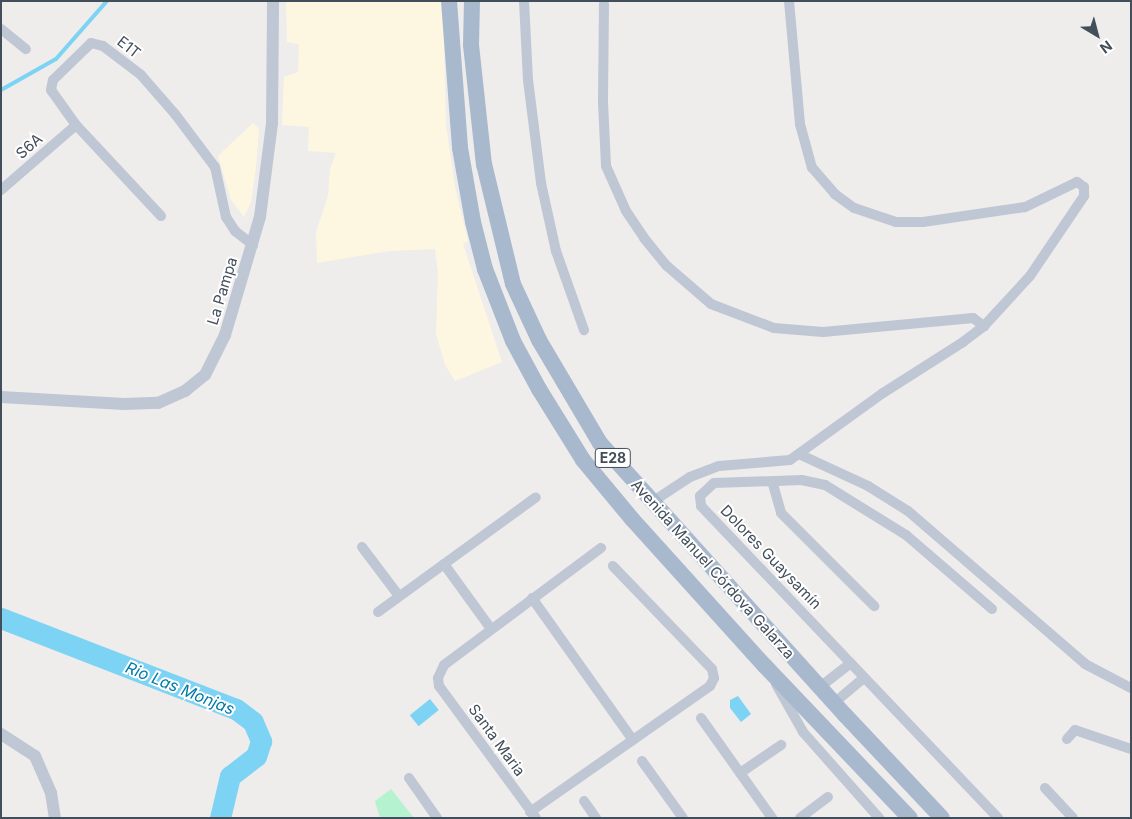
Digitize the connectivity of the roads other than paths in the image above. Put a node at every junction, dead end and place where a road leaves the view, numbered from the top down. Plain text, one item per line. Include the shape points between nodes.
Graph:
1 (274, 1) edge
2 (449, 1) edge
3 (472, 1) edge
4 (524, 1) edge
5 (789, 1) edge
6 (604, 4) dead end
7 (1, 29) edge
8 (26, 49) dead end
9 (76, 125) junction
10 (1, 190) edge
11 (161, 216) dead end
12 (253, 245) junction
13 (984, 326) junction
14 (584, 330) dead end
15 (1, 397) edge
16 (801, 455) junction
17 (772, 481) junction
18 (536, 498) dead end
19 (652, 502) junction
20 (362, 547) dead end
21 (601, 548) dead end
22 (444, 564) junction
23 (613, 566) dead end
24 (399, 596) junction
25 (532, 598) junction
26 (874, 606) dead end
27 (992, 609) dead end
28 (378, 612) dead end
29 (491, 629) junction
30 (851, 663) junction
31 (765, 666) junction
32 (864, 678) junction
33 (820, 688) junction
34 (1131, 688) edge
35 (834, 703) junction
36 (701, 718) dead end
37 (1, 734) edge
38 (1067, 739) dead end
39 (633, 740) junction
40 (781, 745) dead end
41 (1131, 749) edge
42 (642, 761) dead end
43 (740, 773) junction
44 (408, 778) dead end
45 (1044, 788) dead end
46 (828, 797) dead end
47 (584, 801) dead end
48 (532, 816) edge
49 (56, 818) edge
50 (438, 818) edge
51 (596, 818) edge
52 (683, 818) edge
53 (772, 818) edge
54 (800, 818) edge
55 (879, 818) edge
56 (910, 818) edge
57 (942, 818) edge
58 (998, 818) edge
59 (1073, 818) edge

1 - 12 street, La Pampa via 272,123
2 - 31 main road, Avenida Manuel Córdova Galarza / E28 via 460,148 472,222 485,269 513,341 583,460
3 - 19 main road, Avenida Manuel Córdova Galarza / E28 via 471,45 484,164 513,284 539,340 600,443
4 - 14 street via 528,80 541,182 556,251
5 - 13 street via 800,124 812,168 835,194 854,208 896,222 923,222 1025,207 1077,182 1084,187 1080,206 1048,252
6 - 13 street via 606,166 626,212 644,238 667,266 711,304 774,328 823,332 973,318
7 - 8 street
9 - 10 street, S6A
9 - 11 street, E1T
9 - 12 street, E1T via 50,85 91,43 98,44 141,75 175,114 215,168 226,217 235,231
12 - 15 street, La Pampa via 216,356 205,374 185,391 158,403
13 - 16 street via 824,434
16 - 19 street via 790,460 719,466 690,477
16 - 34 street via 846,475 908,511 1085,664
17 - 26 street via 782,513
17 - 27 street, Dolores Guaysamín via 802,480 825,485 906,535
17 - 30 street, Dolores Guaysamín via 714,483 700,496 701,506
18 - 22 street
19 - 33 main road, Avenida Manuel Córdova Galarza / E28
20 - 24 street
21 - 25 street
22 - 24 street
22 - 29 street
23 - 39 street via 712,669 714,678 710,686
24 - 28 street
25 - 29 street
25 - 39 street
29 - 48 street, Santa Maria via 444,665 438,678 439,686
30 - 32 street, Dolores Guaysamín
30 - 33 street
31 - 55 street, Avenida Manuel Córdova Galarza via 803,732
31 - 56 main road, Avenida Manuel Córdova Galarza / E28
32 - 35 street
32 - 58 street, Dolores Guaysamín
33 - 35 main road, Avenida Manuel Córdova Galarza / E28
35 - 57 main road, Avenida Manuel Córdova Galarza / E28
36 - 43 street
37 - 49 street via 35,756 51,794
38 - 41 street via 1074,730
39 - 48 street
40 - 43 street
42 - 52 street
43 - 53 street
44 - 50 street
45 - 59 street
46 - 54 street
47 - 51 street

